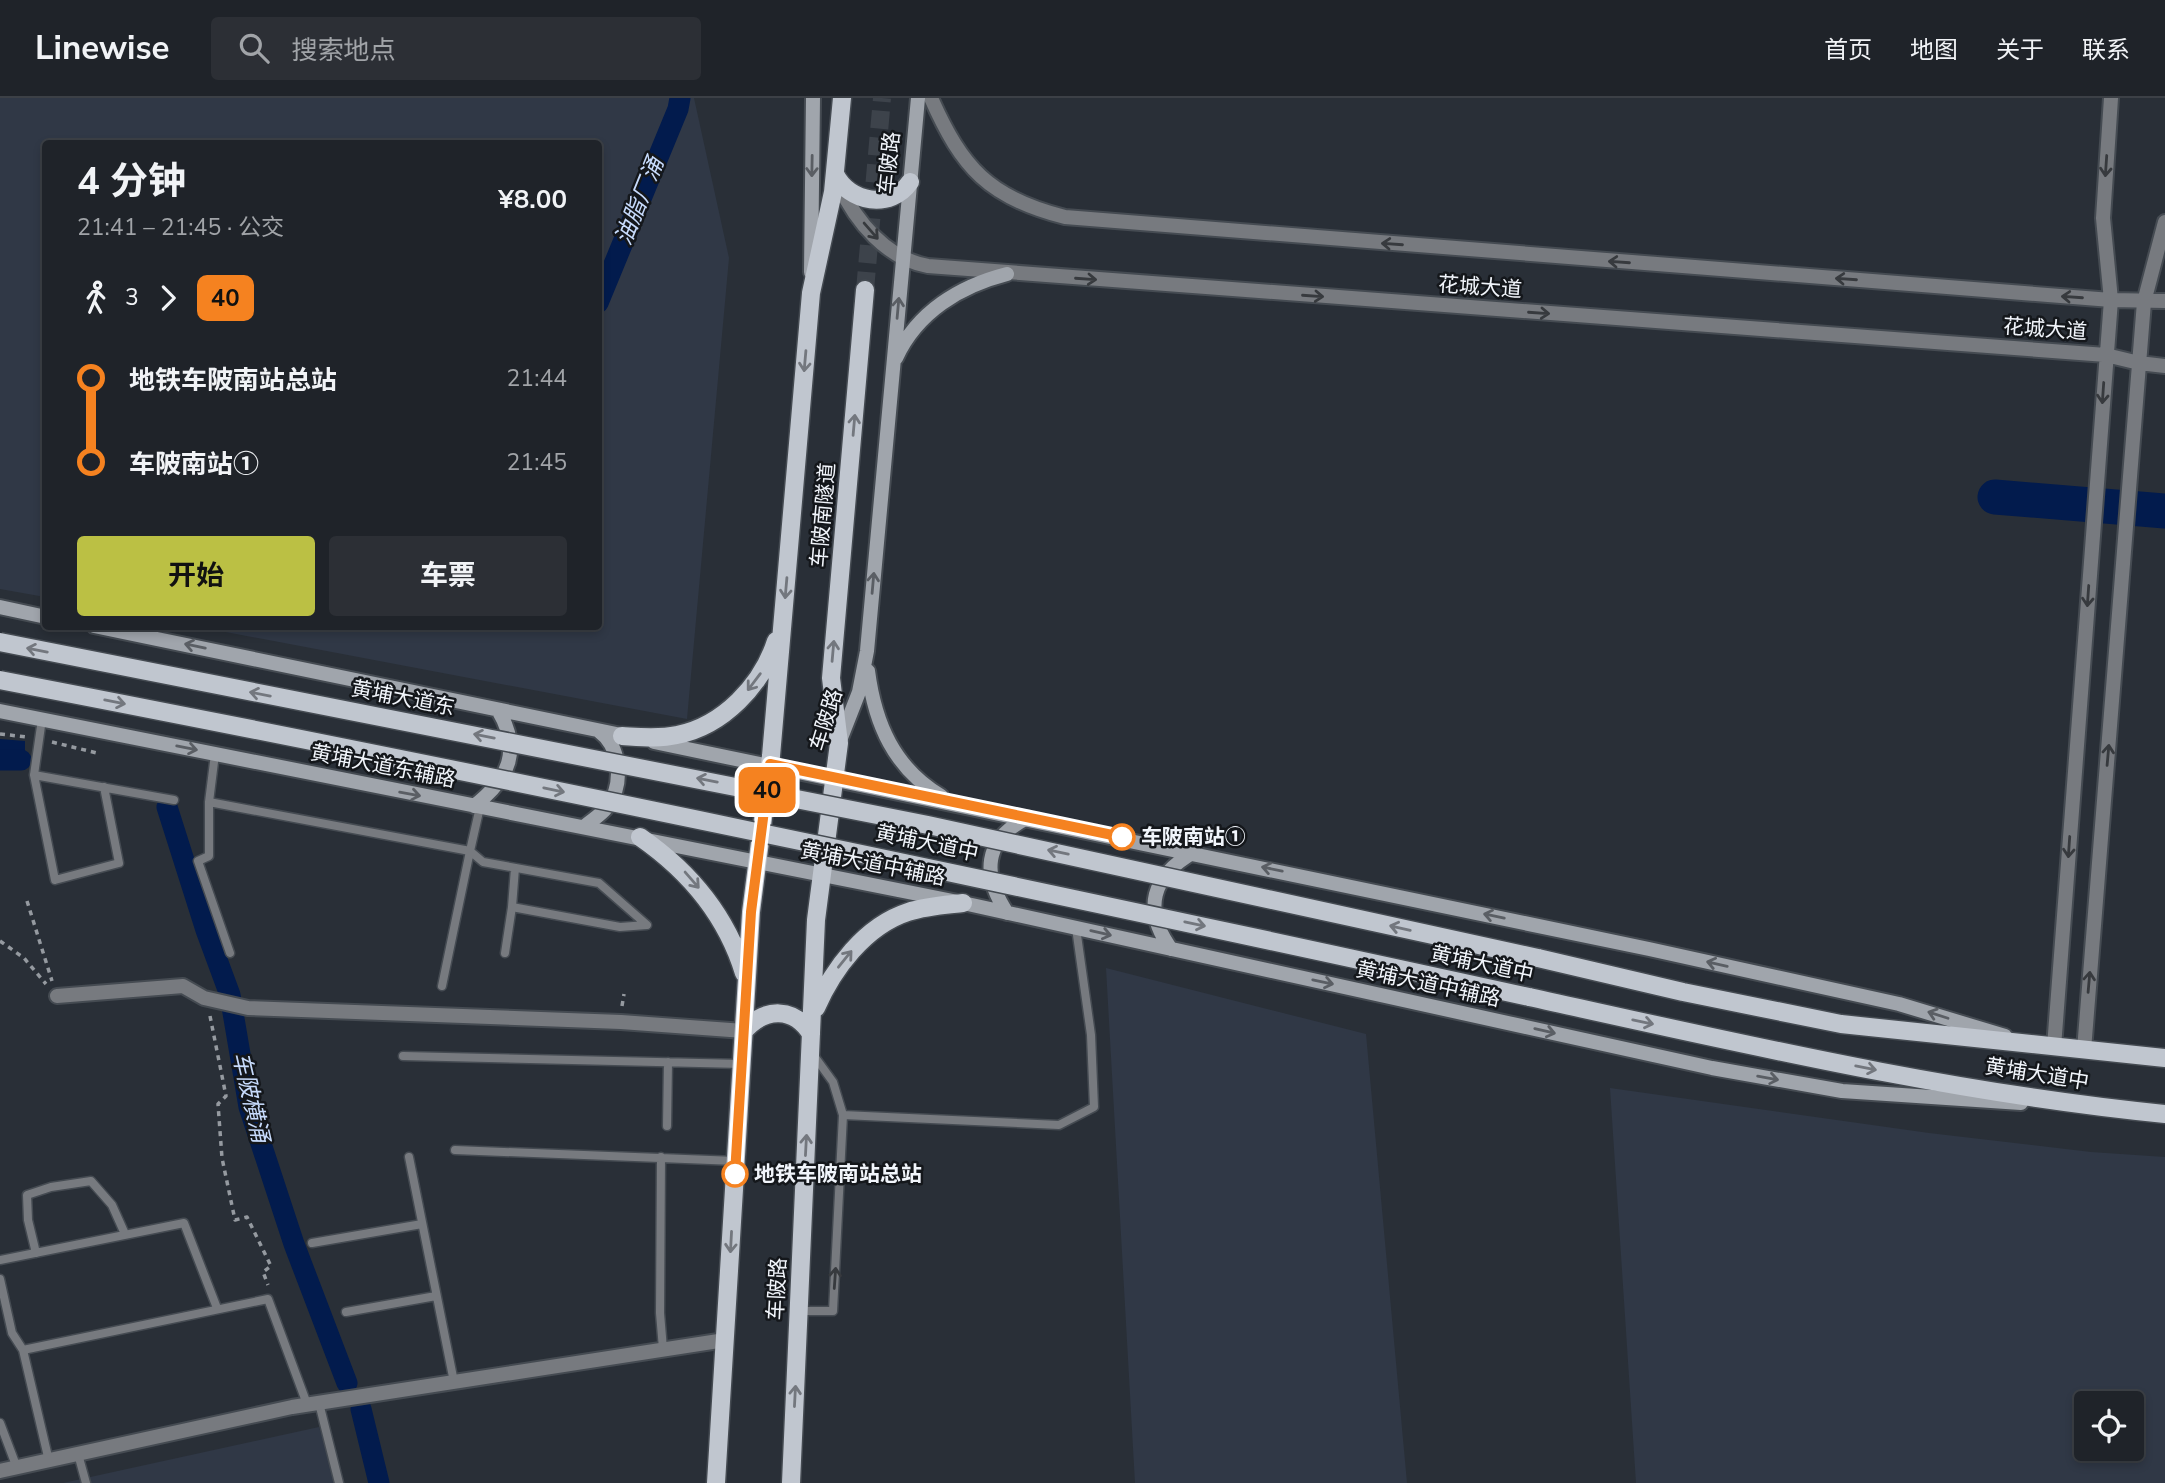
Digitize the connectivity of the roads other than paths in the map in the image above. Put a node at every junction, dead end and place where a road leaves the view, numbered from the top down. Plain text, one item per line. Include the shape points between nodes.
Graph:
1 (813, 98) edge
2 (842, 98) edge
3 (918, 98) edge
4 (931, 98) edge
5 (2111, 98) edge
6 (835, 174) junction
7 (909, 182) junction
8 (2165, 222) edge
9 (902, 260) junction
10 (1007, 274) junction
11 (865, 290) tunnel mouth
12 (811, 293) junction
13 (2111, 300) junction
14 (2165, 301) edge
15 (2144, 302) junction
16 (2106, 355) junction
17 (2139, 363) junction
18 (892, 366) junction
19 (2165, 366) edge
20 (0, 607) edge
21 (42, 616) edge
22 (783, 621) junction
23 (113, 630) edge
24 (0, 642) edge
25 (867, 651) junction
26 (0, 680) edge
27 (498, 710) junction
28 (0, 711) edge
29 (42, 719) junction
30 (599, 730) junction
31 (622, 736) junction
32 (839, 743) junction
33 (215, 754) junction
34 (770, 764) junction
35 (34, 775) junction
36 (835, 778) junction
37 (104, 787) junction
38 (798, 799) joint
39 (174, 800) dead end
40 (209, 802) junction
41 (951, 802) junction
42 (477, 806) junction
43 (1027, 818) junction
44 (585, 826) junction
45 (640, 837) junction
46 (470, 852) junction
47 (1194, 852) junction
48 (757, 863) junction
49 (515, 868) junction
50 (820, 875) junction
51 (963, 903) junction
52 (512, 907) junction
53 (1007, 913) junction
54 (1076, 928) junction
55 (1171, 949) junction
56 (230, 953) dead end
57 (505, 953) dead end
58 (747, 982) junction
59 (442, 986) dead end
60 (57, 996) road end
61 (744, 1031) junction
62 (811, 1034) junction
63 (2027, 1043) junction
64 (2054, 1046) junction
65 (2084, 1050) junction
66 (403, 1056) dead end
67 (2165, 1058) edge
68 (668, 1062) junction
69 (742, 1064) junction
70 (2095, 1106) junction
71 (2165, 1114) edge
72 (843, 1115) junction
73 (667, 1126) dead end
74 (455, 1150) dead end
75 (409, 1157) dead end
76 (661, 1157) junction
77 (736, 1161) junction
78 (422, 1224) junction
79 (125, 1234) junction
80 (312, 1243) dead end
81 (36, 1253) junction
82 (0, 1260) edge
83 (0, 1279) edge
84 (436, 1296) junction
85 (217, 1308) junction
86 (798, 1311) junction
87 (346, 1312) dead end
88 (725, 1340) junction
89 (663, 1349) junction
90 (23, 1350) junction
91 (454, 1382) junction
92 (313, 1404) junction
93 (0, 1423) edge
94 (78, 1454) junction
95 (49, 1461) junction
96 (17, 1468) junction
97 (0, 1471) edge
98 (86, 1483) edge
99 (339, 1483) edge
100 (716, 1483) edge
101 (791, 1483) edge

1 -> 12 main road
2 - 6 main road
3 - 7 main road, 车陂路
13 -> 4 street, 花城大道 via 1065,216 1021,204 986,182 953,138
5 -> 13 street via 2103,202
6 - 7 main road via 850,192 872,200 893,196
6 -> 9 street, 花城大道 via 862,221
6 - 12 main road
7 - 9 main road, 车陂路
8 - 15 street
9 - 10 street, 花城大道 via 928,267
18 -> 9 main road, 车陂路
10 -> 16 street, 花城大道
10 - 18 main road via 973,284 940,304 906,339
32 -> 11 main road, 车陂南隧道 via 831,678
12 -> 22 main road
13 - 15 street, 花城大道
13 - 16 street
14 - 15 street, 花城大道
15 - 17 street
16 - 17 street, 花城大道
16 -> 64 street
17 - 19 street, 花城大道
65 -> 17 street
25 -> 18 main road, 车陂路
20 - 21 main road
22 -> 31 main road via 762,671 728,711 704,727 678,735
22 - 34 main road
27 -> 23 main road
38 -> 24 main road, 黄埔大道东, bridge
25 - 32 main road, 车陂路 via 859,692
25 - 41 main road via 873,702 886,740 909,773
26 -> 70 main road, 黄埔大道中, bridge via 792,839 1873,1069
27 - 30 main road
27 - 42 main road via 510,735 508,766 497,786
28 - 29 main road, 黄埔大道东辅路
29 -> 33 main road, 黄埔大道东辅路
29 - 35 lane
30 - 31 main road
30 - 44 main road via 615,748 616,783 609,806
31 - 34 main road
32 - 36 main road, 车陂路
33 - 40 lane
33 -> 42 main road, 黄埔大道东辅路
34 - 36 main road
34 - 48 main road
35 - 37 lane
35 - 37 lane via 55,880 119,863
36 - 41 main road
36 - 50 main road, 车陂路
37 - 39 lane
63 -> 38 main road, 黄埔大道中, bridge via 1841,1024
40 - 46 lane
40 - 56 lane via 209,856 198,860
41 - 43 main road
42 - 44 main road, 黄埔大道东辅路
42 - 46 lane
43 - 47 main road
43 - 53 main road via 1004,833 991,860 992,886
44 - 45 main road, 黄埔大道东辅路
45 - 48 main road, 黄埔大道东辅路
45 -> 58 main road via 670,858 707,898 733,943
46 - 49 lane via 483,862
46 - 59 lane
47 - 55 main road via 1170,867 1156,893 1157,924
63 -> 47 main road via 1887,1002
48 - 50 main road, 黄埔大道中辅路
48 - 58 main road
49 - 52 lane
49 - 52 lane via 599,883 647,925 620,928
50 - 51 main road, 黄埔大道中辅路
50 - 62 main road, 车陂路
51 - 53 main road, 黄埔大道中辅路
62 -> 51 main road via 837,969 868,936 907,912
52 - 57 lane
53 - 54 main road, 黄埔大道中辅路
54 -> 55 main road, 黄埔大道中辅路
54 - 72 lane via 1091,1035 1094,1107 1059,1125
55 -> 70 main road, 黄埔大道中辅路 via 1772,1079 1902,1096
58 - 61 main road
60 - 61 street via 183,986 204,998 248,1008
61 - 62 main road via 759,1018 778,1013 797,1018
61 - 69 main road
62 - 72 lane
86 -> 62 main road, 车陂路
63 - 64 main road, 黄埔大道中
64 - 65 main road, 黄埔大道中
65 - 67 main road, 黄埔大道中
66 - 68 lane
68 - 69 lane
68 - 73 lane
69 - 77 main road
70 - 71 main road, 黄埔大道中
86 -> 72 lane via 833,1311
74 - 76 lane
75 - 78 lane
76 - 77 lane
76 - 89 lane
77 -> 88 main road
78 - 80 lane
78 - 84 lane
79 - 81 lane
79 - 81 lane via 112,1205 91,1181 51,1187 27,1195
79 - 85 lane via 184,1223
81 - 82 lane
83 - 90 lane via 12,1333
84 - 87 lane
84 - 91 lane
85 - 90 lane
85 - 92 lane via 268,1299
101 -> 86 main road, 车陂路
88 - 89 street
88 - 100 main road
89 - 91 street
90 - 95 lane
91 - 92 street
92 - 94 street
92 - 99 lane
93 - 96 lane
94 - 95 street
94 - 98 lane
95 - 96 street
96 - 97 street

